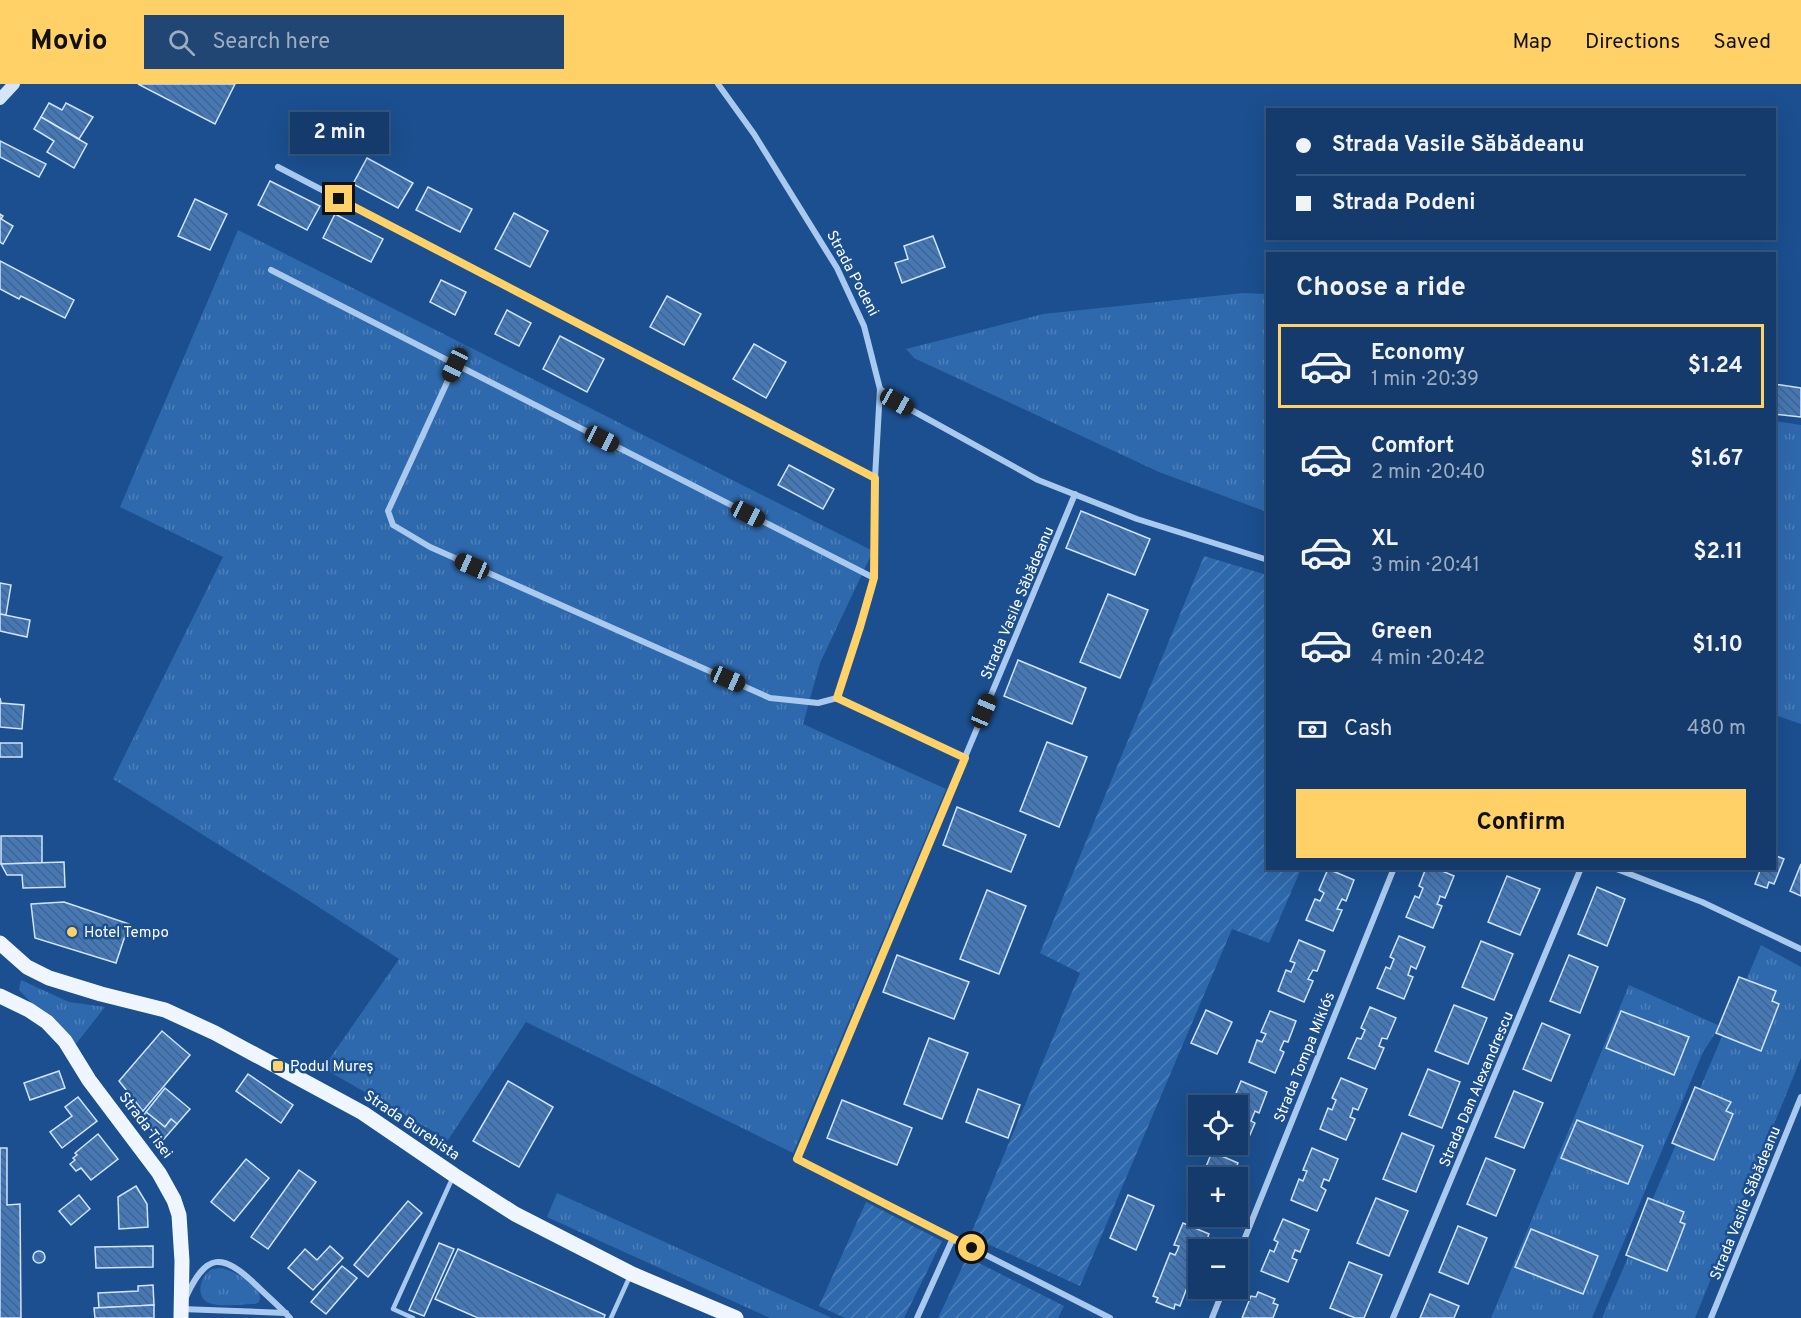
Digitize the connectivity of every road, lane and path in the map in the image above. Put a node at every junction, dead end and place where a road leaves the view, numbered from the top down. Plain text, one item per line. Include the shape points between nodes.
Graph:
1 (14, 84) edge
2 (718, 84) edge
3 (0, 99) edge
4 (278, 167) dead end
5 (271, 270) dead end
6 (455, 365) junction
7 (880, 389) junction
8 (875, 478) junction
9 (1075, 495) junction
10 (1266, 560) edge
11 (874, 578) junction
12 (837, 698) junction
13 (965, 758) junction
14 (1393, 870) edge
15 (1580, 870) edge
16 (1619, 870) edge
17 (0, 943) edge
18 (1801, 949) edge
19 (0, 996) edge
20 (1801, 1097) edge
21 (454, 1175) junction
22 (953, 1238) junction
23 (1244, 1239) edge
24 (632, 1274) junction
25 (1220, 1299) edge
26 (181, 1314) edge
27 (287, 1316) edge
28 (413, 1318) edge
29 (611, 1318) edge
30 (736, 1318) edge
31 (917, 1318) edge
32 (1110, 1318) edge
33 (1212, 1318) edge
34 (1393, 1318) edge
35 (1711, 1318) edge

1 - 3 main road
2 - 7 street, Strada Podeni via 754,134 837,268 864,326
4 - 8 street
5 - 6 street
6 - 11 street
6 - 12 street via 387,511 393,525 430,547 770,698 818,703
7 - 8 street, Strada Podeni
7 - 9 street via 1038,480
8 - 11 street, Strada Podeni
9 - 10 street
9 - 13 street, Strada Vasile Săbădeanu
11 - 12 street, Strada Podeni
12 - 13 street
13 - 22 street, Strada Vasile Săbădeanu via 797,1159
14 - 23 street, Strada Tompa Miklós
15 - 34 street, Strada Dan Alexandrescu
16 - 18 street via 1702,902
17 - 21 main road, Strada Burebista via 27,967 49,978 165,1010 215,1033 363,1113
19 - 26 main road, Strada Tisei via 47,1022 65,1041 159,1173 179,1215
20 - 35 street, Strada Vasile Săbădeanu
21 - 24 main road, Strada Burebista via 515,1214
21 - 28 lane via 393,1309
22 - 31 street
22 - 32 street, Strada Vasile Săbădeanu
24 - 29 lane
24 - 30 main road, Strada Burebista
25 - 33 street
26 - 27 street
26 - 27 street via 201,1269 222,1261 242,1271

